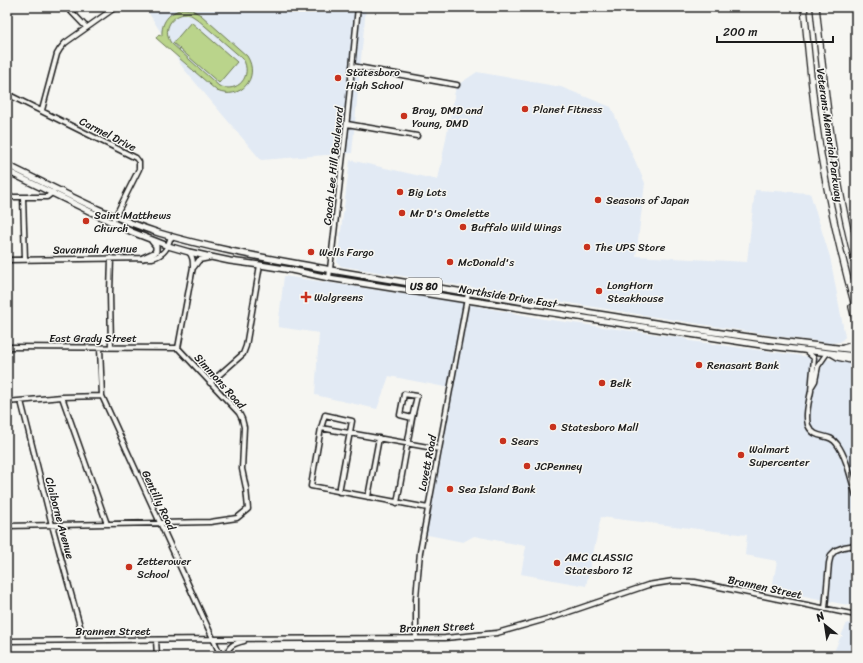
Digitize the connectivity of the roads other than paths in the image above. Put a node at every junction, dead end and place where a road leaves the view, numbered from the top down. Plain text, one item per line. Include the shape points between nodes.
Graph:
1 (67, 7) edge
2 (116, 7) edge
3 (358, 7) edge
4 (804, 7) edge
5 (816, 7) edge
6 (86, 27) junction
7 (352, 66) junction
8 (457, 85) dead end
9 (7, 94) edge
10 (42, 110) junction
11 (347, 124) junction
12 (417, 136) dead end
13 (7, 165) edge
14 (7, 171) edge
15 (57, 190) junction
16 (52, 193) junction
17 (23, 197) junction
18 (7, 198) edge
19 (115, 217) junction
20 (112, 222) junction
21 (171, 236) junction
22 (151, 240) junction
23 (168, 246) junction
24 (189, 252) junction
25 (842, 256) junction
26 (211, 257) junction
27 (111, 258) junction
28 (143, 258) junction
29 (25, 259) junction
30 (7, 260) edge
31 (856, 264) edge
32 (260, 265) junction
33 (194, 267) junction
34 (331, 270) junction
35 (330, 278) junction
36 (468, 293) junction
37 (467, 300) junction
38 (856, 310) edge
39 (856, 322) edge
40 (856, 340) edge
41 (7, 346) edge
42 (112, 347) junction
43 (100, 348) junction
44 (178, 348) junction
45 (844, 348) junction
46 (805, 350) junction
47 (856, 350) edge
48 (830, 353) junction
49 (856, 356) edge
50 (856, 361) edge
51 (210, 383) junction
52 (811, 388) junction
53 (102, 396) junction
54 (62, 397) junction
55 (21, 401) junction
56 (7, 402) edge
57 (412, 418) junction
58 (321, 428) junction
59 (350, 433) junction
60 (379, 438) junction
61 (408, 444) junction
62 (439, 449) junction
63 (339, 492) junction
64 (856, 496) edge
65 (368, 497) junction
66 (397, 503) junction
67 (428, 508) junction
68 (159, 523) junction
69 (107, 524) junction
70 (52, 525) junction
71 (7, 526) edge
72 (856, 545) edge
73 (825, 609) junction
74 (856, 615) edge
75 (416, 638) junction
76 (213, 639) junction
77 (254, 639) junction
78 (83, 640) junction
79 (156, 640) junction
80 (7, 641) edge
81 (157, 656) edge
82 (220, 656) edge
83 (227, 656) edge

1 - 6 street
2 - 6 street
3 - 7 street, Coach Lee Hill Boulevard
4 - 25 highway, Veterans Memorial Parkway via 821,155
5 - 31 highway, Veterans Memorial Parkway via 831,139
6 - 10 street via 65,43 57,54
7 - 8 street
7 - 11 street, Coach Lee Hill Boulevard
9 - 10 street, Carmel Drive
10 - 19 street, Carmel Drive via 136,158 139,162 139,169
11 - 12 street
11 - 34 street, Coach Lee Hill Boulevard
13 - 15 main road, Northside Drive East / US 80
14 - 16 main road, Northside Drive East / US 80
15 - 16 street
15 - 19 main road, Northside Drive East / US 80
16 - 17 street via 47,197
16 - 20 main road, Northside Drive East / US 80
17 - 18 street
17 - 29 street
19 - 20 street, Carmel Drive
19 - 21 main road, Northside Drive East / US 80
20 - 22 main road, Northside Drive East / US 80
21 - 23 street
21 - 34 main road, Northside Drive East / US 80 via 232,252
22 - 23 main road, Northside Drive East / US 80
22 - 28 main road via 156,246 156,251
23 - 24 main road, Northside Drive East / US 80
23 - 28 street, Savannah Avenue via 159,256
24 - 26 main road, Northside Drive East / US 80
24 - 33 street
25 - 38 highway, Veterans Memorial Parkway
25 - 39 highway via 841,262
26 - 32 main road, Northside Drive East / US 80
26 - 33 street via 199,260
27 - 28 street, Savannah Avenue
27 - 29 street, Savannah Avenue
27 - 42 street
29 - 30 street, Savannah Avenue
32 - 35 main road, Northside Drive East / US 80
32 - 51 street via 243,354
33 - 44 street
34 - 35 street, Coach Lee Hill Boulevard
34 - 36 main road, Northside Drive East / US 80
35 - 37 main road, Northside Drive East / US 80
36 - 37 street, Lovett Road
36 - 45 main road, Northside Drive East / US 80 via 742,336
37 - 46 main road, Northside Drive East / US 80
37 - 62 street, Lovett Road
40 - 45 highway via 851,346
41 - 43 street, East Grady Street
42 - 43 street, East Grady Street
42 - 44 street, East Grady Street
43 - 53 street, Gentilly Road
44 - 51 street, Simmons Road
45 - 47 main road, Northside Drive East / US 80
46 - 48 main road, Northside Drive East / US 80
46 - 52 street via 814,358
48 - 49 main road, Northside Drive East / US 80
48 - 50 highway
48 - 52 street via 818,366
51 - 68 street, Simmons Road via 242,419 242,469 248,509 237,518 210,522
52 - 64 street via 808,424 818,436 832,438 837,443
53 - 54 street
53 - 68 street, Gentilly Road
54 - 55 street
54 - 69 street
55 - 56 street
55 - 70 street, Claiborne Avenue
57 - 57 street via 417,396 404,394 400,415
57 - 61 street
58 - 59 street
58 - 59 street via 325,415 352,421
58 - 63 street via 311,486
59 - 60 street
59 - 63 street
60 - 61 street
60 - 65 street
61 - 62 street
61 - 66 street
62 - 67 street, Lovett Road
63 - 65 street
65 - 66 street
66 - 67 street
67 - 75 street, Lovett Road via 418,571
68 - 69 street
68 - 76 street, Gentilly Road
69 - 70 street
70 - 71 street
70 - 78 street, Claiborne Avenue
72 - 73 street via 836,550 831,555
73 - 74 street, Brannen Street
73 - 75 street, Brannen Street via 695,582 673,581 648,585 497,633
75 - 77 street, Brannen Street
76 - 77 street, Brannen Street
76 - 79 street, Brannen Street
76 - 82 street, Gentilly Road
77 - 83 street via 232,644
78 - 79 street, Brannen Street
78 - 80 street, Brannen Street
79 - 81 street

